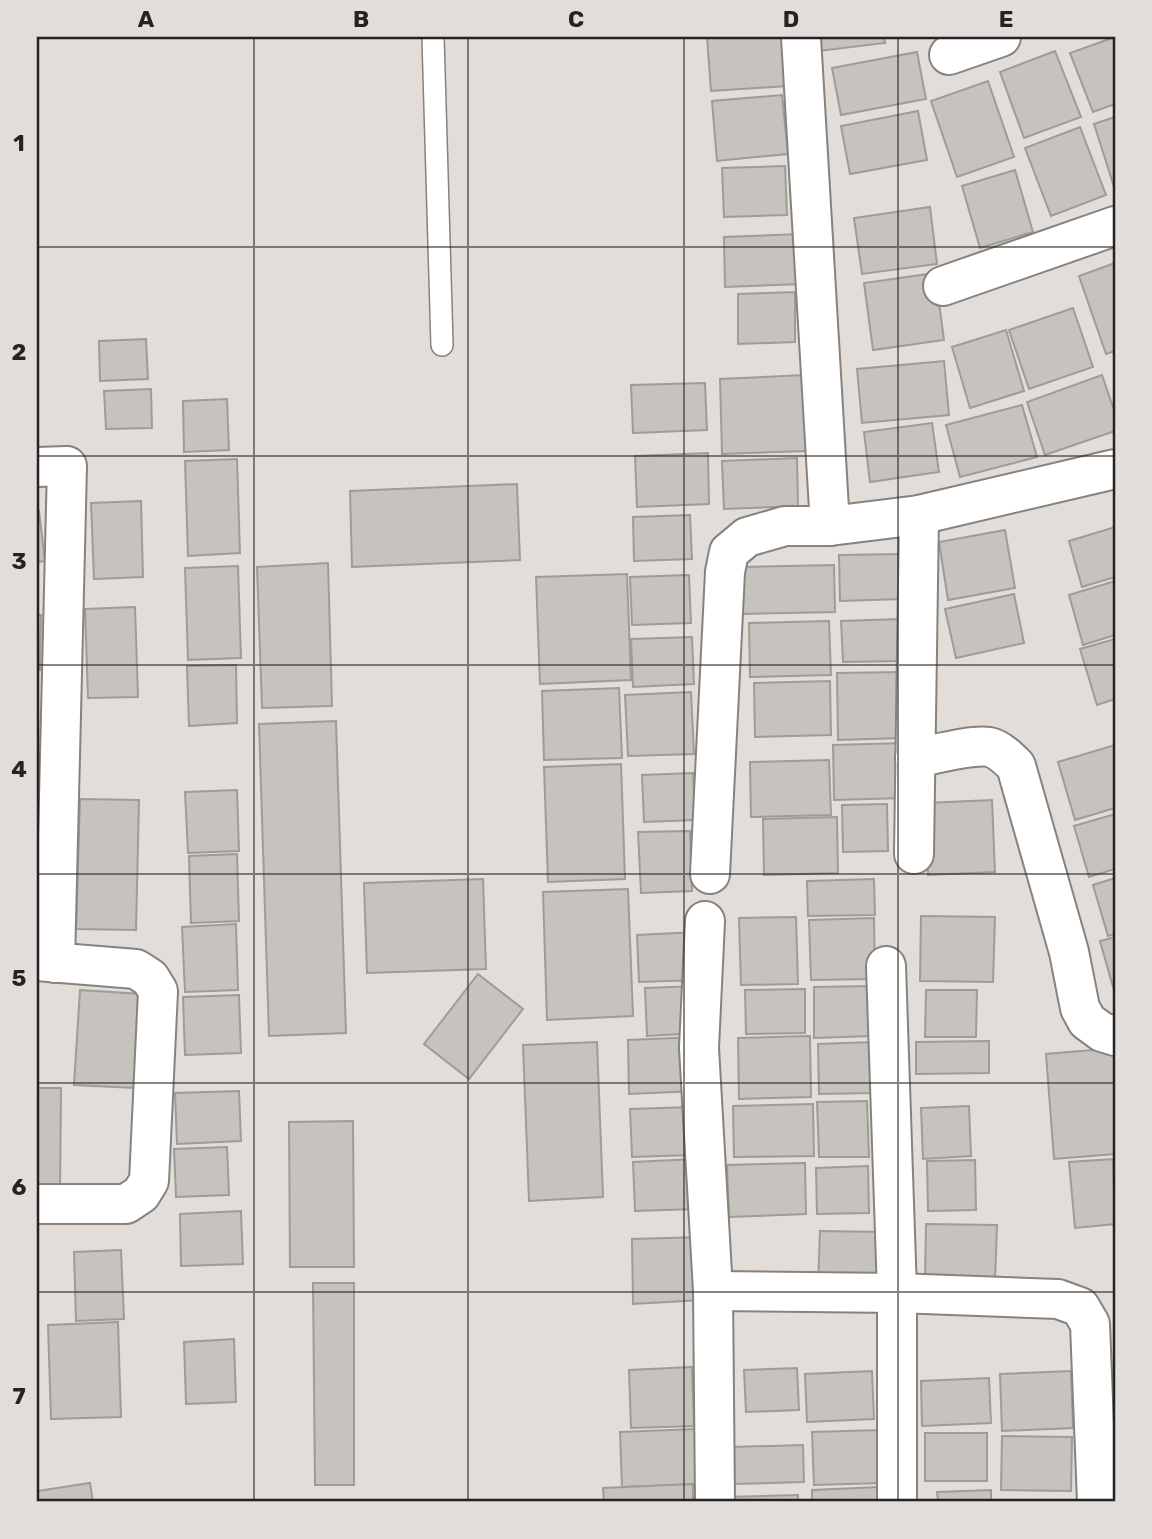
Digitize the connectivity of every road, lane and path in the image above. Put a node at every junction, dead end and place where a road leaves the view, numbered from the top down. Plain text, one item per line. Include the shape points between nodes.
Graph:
1 (433, 37) edge
2 (801, 37) edge
3 (1001, 37) edge
4 (949, 55) dead end
5 (1115, 226) edge
6 (943, 286) dead end
7 (442, 345) dead end
8 (37, 467) edge
9 (1115, 469) edge
10 (919, 514) junction
11 (830, 526) junction
12 (915, 758) junction
13 (914, 854) dead end
14 (710, 874) dead end
15 (705, 921) dead end
16 (46, 962) edge
17 (886, 966) dead end
18 (1115, 1036) edge
19 (37, 1205) edge
20 (713, 1291) junction
21 (897, 1293) junction
22 (715, 1502) edge
23 (897, 1502) edge
24 (1097, 1502) edge

1 - 7 lane
2 - 11 street
3 - 4 street
5 - 6 street
8 - 16 street via 66,466
9 - 10 street
10 - 11 street
10 - 12 street
11 - 14 street via 785,526 747,537 729,552
12 - 13 street
12 - 18 street via 990,747 1016,766 1069,952 1080,1008 1087,1021
15 - 20 street via 699,1048
16 - 19 street via 136,969 158,990 149,1181 141,1195 125,1204
17 - 21 street
20 - 21 street
20 - 22 street
21 - 23 street
21 - 24 street via 1058,1299 1080,1307 1090,1324

